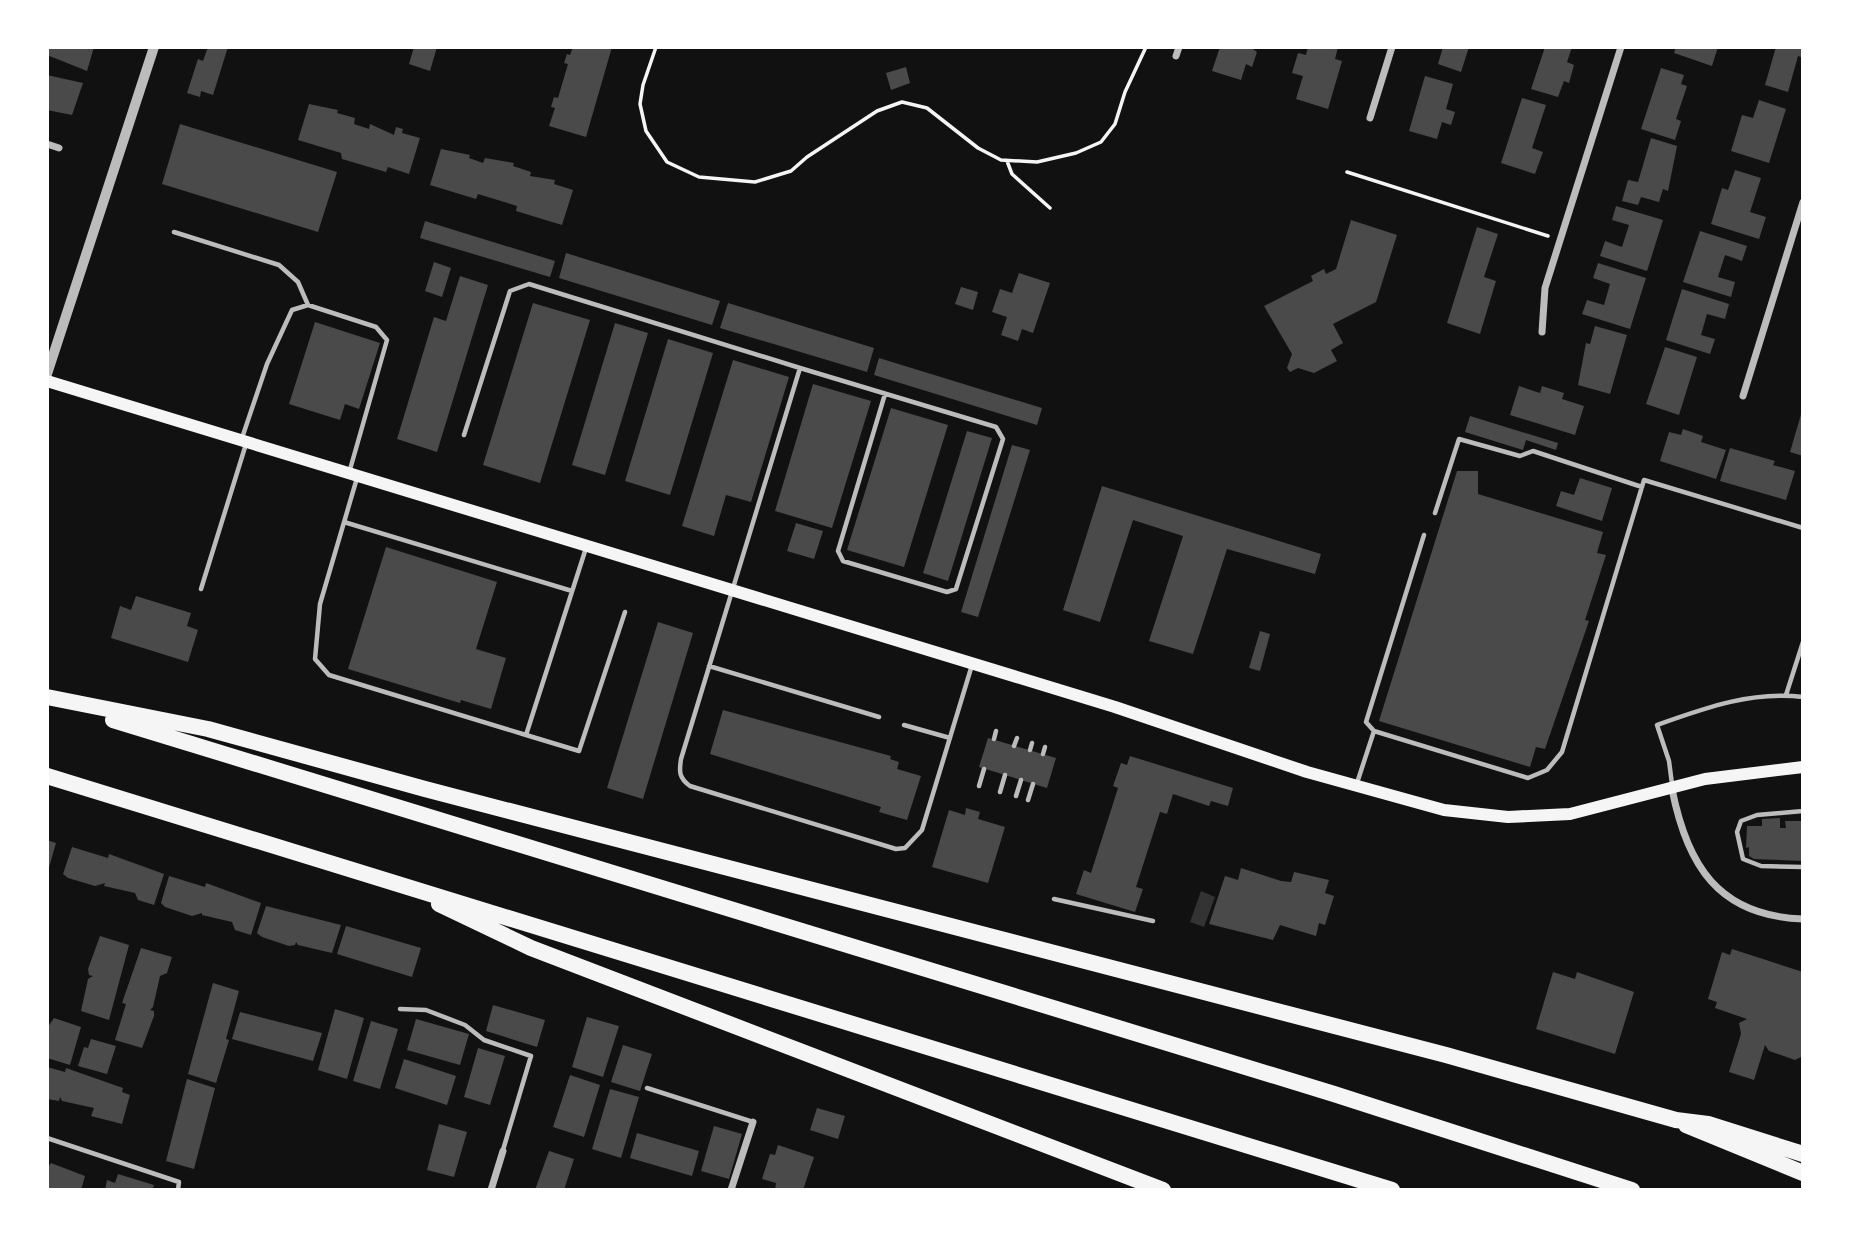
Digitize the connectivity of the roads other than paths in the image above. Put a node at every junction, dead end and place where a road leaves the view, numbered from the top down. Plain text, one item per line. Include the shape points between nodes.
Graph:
1 (154, 47) edge
2 (1179, 47) edge
3 (1392, 47) edge
4 (1621, 47) edge
5 (1176, 56) dead end
6 (1370, 118) dead end
7 (47, 144) edge
8 (59, 148) dead end
9 (1803, 202) edge
10 (174, 232) dead end
11 (308, 305) junction
12 (1542, 332) dead end
13 (800, 368) junction
14 (47, 374) edge
15 (47, 381) edge
16 (885, 394) junction
17 (1743, 396) dead end
18 (464, 435) dead end
19 (244, 442) junction
20 (353, 475) junction
21 (1642, 487) junction
22 (1435, 513) dead end
23 (344, 522) junction
24 (1803, 528) edge
25 (1424, 535) dead end
26 (587, 547) junction
27 (201, 589) dead end
28 (572, 591) junction
29 (732, 592) junction
30 (625, 612) dead end
31 (1803, 642) edge
32 (973, 664) junction
33 (709, 666) junction
34 (1786, 695) junction
35 (1803, 697) edge
36 (47, 699) edge
37 (880, 718) dead end
38 (904, 725) dead end
39 (996, 731) dead end
40 (1374, 731) junction
41 (526, 735) junction
42 (950, 738) junction
43 (1017, 738) dead end
44 (994, 740) dead end
45 (1032, 743) dead end
46 (1014, 746) dead end
47 (1045, 747) dead end
48 (1030, 750) dead end
49 (1043, 754) dead end
50 (1803, 767) edge
51 (984, 769) dead end
52 (1005, 775) dead end
53 (47, 776) edge
54 (1021, 780) dead end
55 (1033, 784) dead end
56 (979, 786) dead end
57 (1356, 786) junction
58 (1672, 789) junction
59 (1000, 792) dead end
60 (1016, 796) dead end
61 (1028, 800) dead end
62 (1803, 811) edge
63 (1803, 867) edge
64 (393, 881) junction
65 (1054, 899) dead end
66 (1803, 919) edge
67 (1153, 922) dead end
68 (400, 1009) dead end
69 (647, 1088) dead end
70 (1675, 1120) junction
71 (753, 1122) joint
72 (47, 1138) edge
73 (503, 1150) joint
74 (1803, 1154) edge
75 (1803, 1173) edge
76 (178, 1190) edge
77 (491, 1190) edge
78 (731, 1190) edge
79 (1163, 1190) edge
80 (1392, 1190) edge
81 (1632, 1190) edge

1 - 14 street
2 - 5 street
3 - 6 street
4 - 12 street via 1545,288
7 - 8 street
9 - 17 street
10 - 11 lane via 279,265 298,282
11 - 19 lane via 292,310 282,327
11 - 20 lane via 376,327 387,340
13 - 16 lane
13 - 18 lane via 529,284 510,291
13 - 29 lane
15 - 19 main road
16 - 16 lane via 996,427 1003,439 956,589 947,592 843,561 838,551
19 - 20 main road
19 - 27 lane
20 - 23 lane
20 - 26 main road
21 - 22 lane via 1534,451 1520,456 1459,439
21 - 24 lane via 1644,481
21 - 40 lane via 1562,752 1547,770 1528,778
23 - 28 lane
23 - 41 lane via 320,604 315,659 328,675
25 - 40 lane via 1366,722
26 - 28 lane
26 - 29 main road
28 - 41 lane
29 - 32 main road
29 - 33 lane
30 - 41 lane via 579,751
31 - 34 lane
32 - 42 lane
32 - 57 main road
33 - 37 lane
33 - 42 lane via 681,759 682,780 896,849 914,842 922,830
34 - 35 lane
34 - 58 lane via 1719,702 1657,725
36 - 70 highway via 208,729 1446,1055
36 - 81 highway via 1334,1094
38 - 42 lane
39 - 44 lane
40 - 57 lane
43 - 46 lane
45 - 48 lane
47 - 49 lane
50 - 58 main road via 1705,779
51 - 56 lane
52 - 59 lane
53 - 64 highway
54 - 60 lane
55 - 61 lane
57 - 58 main road via 1444,810 1508,817 1570,814
58 - 66 street via 1687,845 1707,878 1735,900 1760,911
62 - 63 lane via 1757,815 1741,821 1737,832 1744,859 1761,866
64 - 79 highway via 531,948
64 - 80 highway
65 - 67 lane
68 - 73 lane via 426,1010 465,1025 484,1041 531,1056
69 - 71 lane
70 - 74 highway via 1708,1124
70 - 75 highway
71 - 78 street
72 - 76 lane via 179,1182
73 - 77 street

